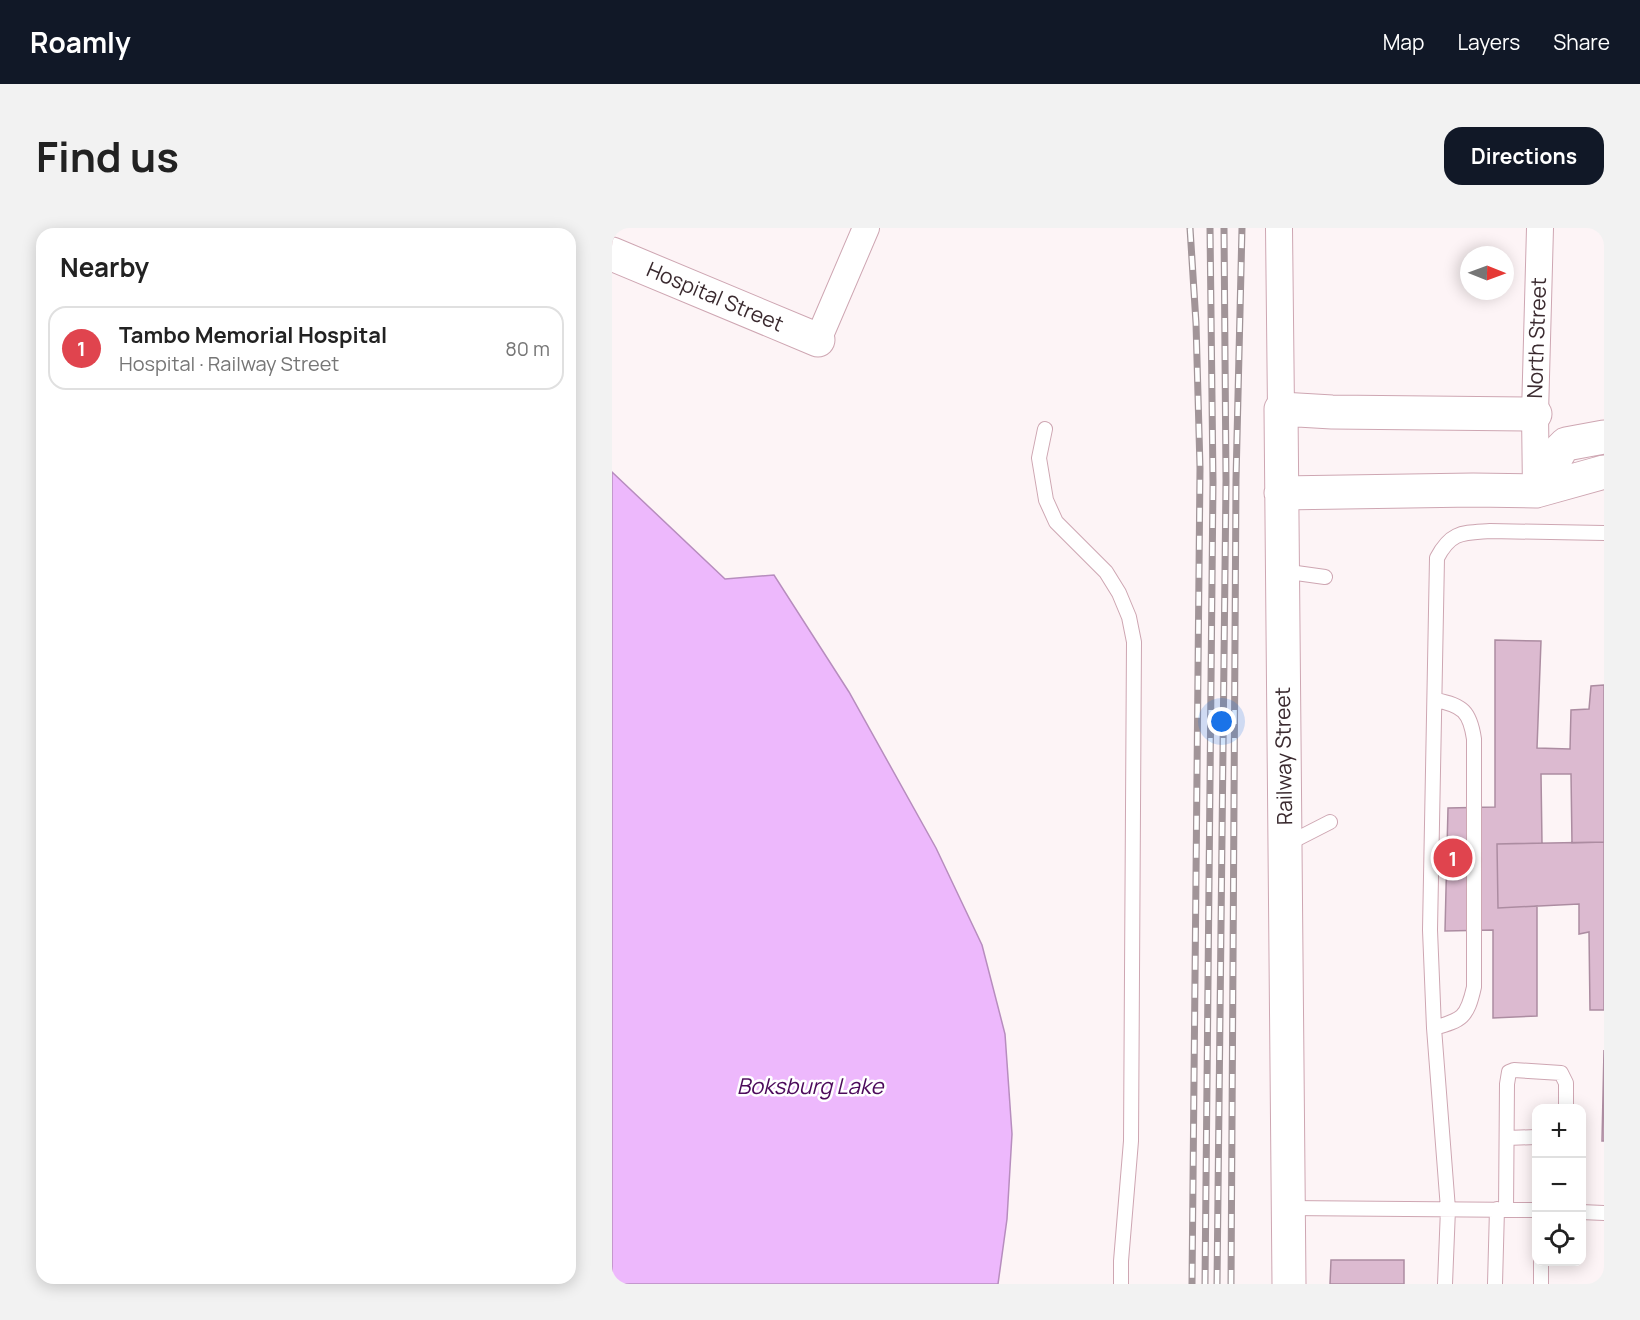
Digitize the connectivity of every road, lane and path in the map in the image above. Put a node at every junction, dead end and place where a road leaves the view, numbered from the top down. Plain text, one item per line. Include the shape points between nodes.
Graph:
1 (866, 228) edge
2 (1280, 228) edge
3 (1540, 228) edge
4 (612, 254) edge
5 (818, 340) joint
6 (1281, 413) junction
7 (1535, 414) junction
8 (1045, 429) dead end
9 (1604, 437) edge
10 (1604, 472) edge
11 (1281, 480) junction
12 (1536, 491) junction
13 (1604, 533) edge
14 (1282, 571) junction
15 (1325, 577) dead end
16 (1435, 700) junction
17 (1330, 822) dead end
18 (1285, 845) junction
19 (1434, 1028) junction
20 (1566, 1104) edge
21 (1532, 1137) edge
22 (1506, 1138) junction
23 (1287, 1208) junction
24 (1448, 1209) junction
25 (1502, 1209) junction
26 (1532, 1210) edge
27 (1586, 1212) edge
28 (1604, 1213) edge
29 (1541, 1266) edge
30 (1121, 1284) edge
31 (1289, 1284) edge
32 (1445, 1284) edge
33 (1495, 1284) edge
34 (1541, 1284) edge

1 - 5 street
2 - 6 street, Railway Street
3 - 7 street, North Street
4 - 5 street, Hospital Street
6 - 7 street
6 - 11 street, Railway Street
7 - 12 street, North Street
8 - 30 lane via 1039,458 1046,500 1056,522 1106,572 1129,617 1134,642 1131,1140
9 - 12 street via 1566,444
10 - 12 street
11 - 12 street
11 - 14 street, Railway Street
13 - 16 lane via 1491,531 1457,535 1446,542 1437,558
14 - 15 lane
14 - 18 street, Railway Street
16 - 19 lane via 1430,930
16 - 19 lane via 1454,703 1465,712 1471,720 1474,740 1474,987 1470,1005 1458,1021
17 - 18 lane
18 - 23 street, Railway Street
19 - 24 lane
20 - 22 lane via 1566,1083 1561,1073 1509,1072
21 - 22 lane
22 - 25 lane
23 - 24 lane
23 - 31 street, Railway Street
24 - 25 lane
24 - 32 lane
25 - 26 lane
25 - 33 lane
27 - 28 lane
29 - 34 lane

